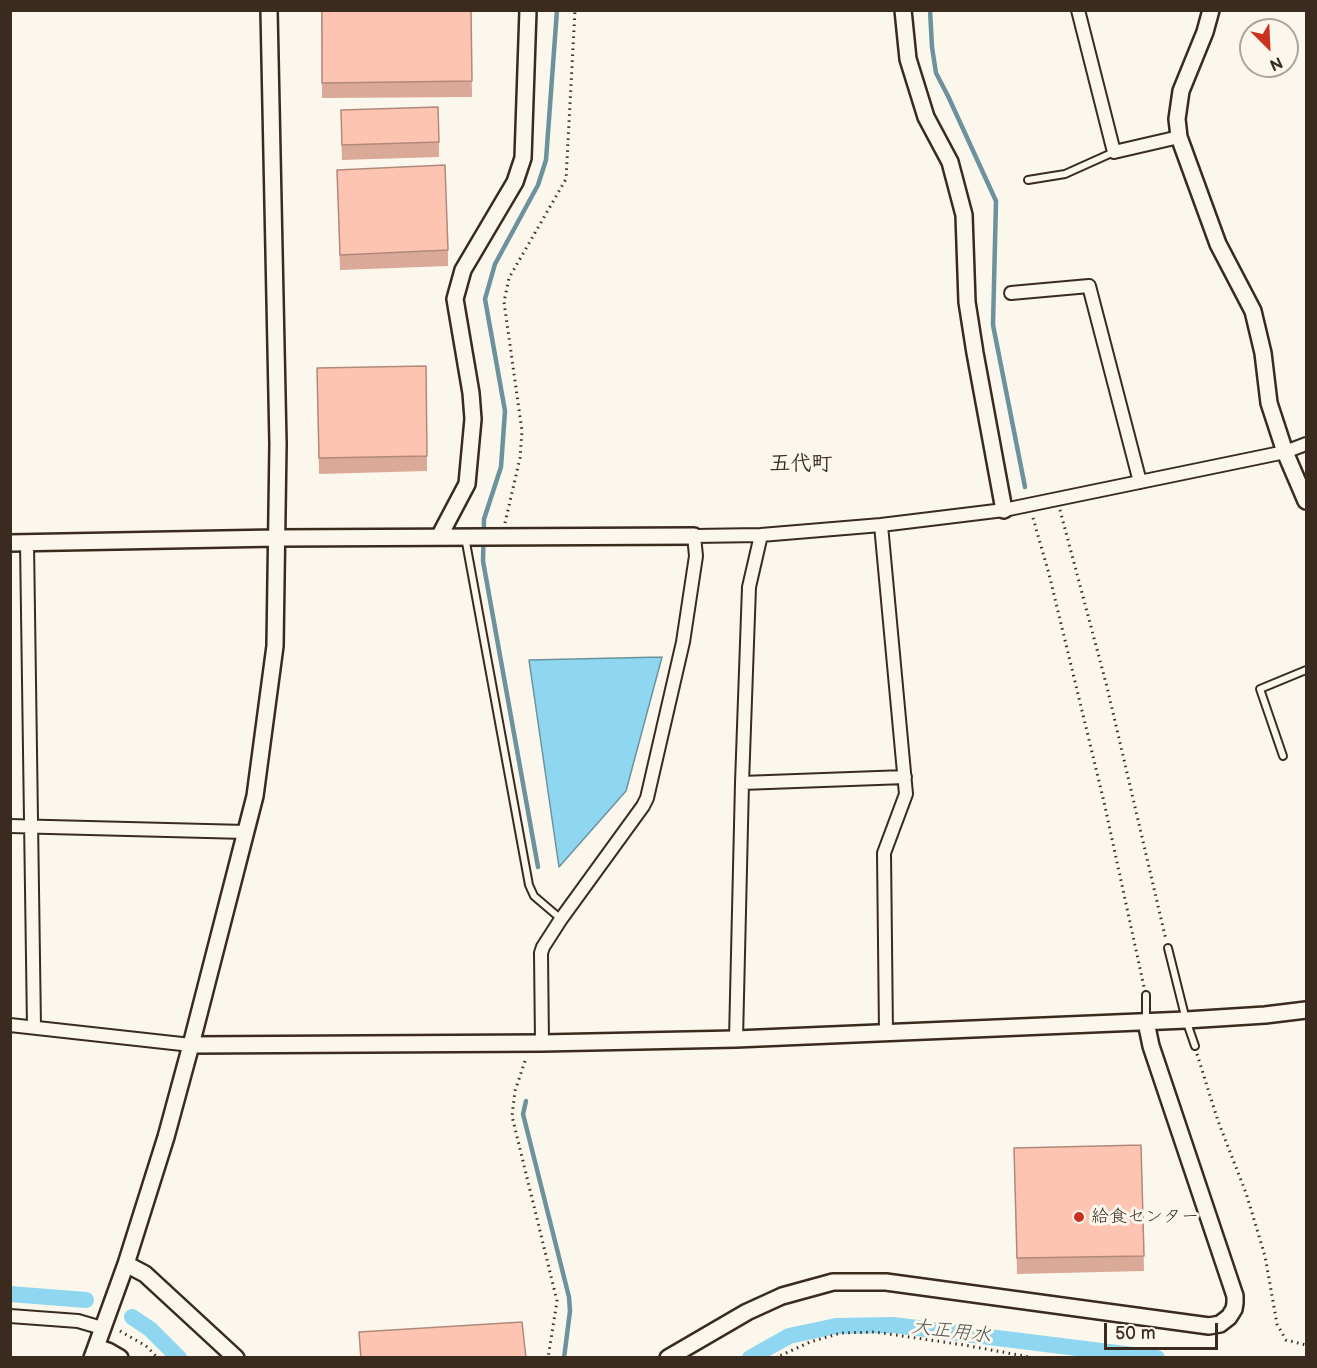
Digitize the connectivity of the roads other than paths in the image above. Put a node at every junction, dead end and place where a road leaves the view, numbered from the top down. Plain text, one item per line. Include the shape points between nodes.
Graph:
1 (269, 10) edge
2 (528, 10) edge
3 (903, 10) edge
4 (1078, 10) edge
5 (1211, 10) edge
6 (1179, 136) junction
7 (1114, 152) junction
8 (1028, 180) dead end
9 (1011, 293) dead end
10 (1306, 444) edge
11 (1285, 452) junction
12 (1140, 482) junction
13 (1306, 501) edge
14 (1004, 510) junction
15 (881, 525) junction
16 (761, 535) junction
17 (694, 536) junction
18 (439, 537) junction
19 (465, 537) junction
20 (276, 538) junction
21 (10, 543) edge
22 (27, 543) junction
23 (1306, 670) edge
24 (1283, 756) dead end
25 (905, 777) junction
26 (742, 783) junction
27 (10, 826) edge
28 (31, 827) junction
29 (246, 832) junction
30 (561, 919) junction
31 (1168, 948) road end
32 (1146, 995) road end
33 (1306, 1010) edge
34 (1186, 1020) junction
35 (1146, 1022) junction
36 (10, 1024) edge
37 (34, 1027) junction
38 (886, 1033) junction
39 (736, 1039) junction
40 (542, 1043) junction
41 (191, 1045) junction
42 (1195, 1046) road end
43 (126, 1264) junction
44 (10, 1316) edge
45 (102, 1328) junction
46 (94, 1352) edge
47 (120, 1358) edge
48 (236, 1358) edge
49 (668, 1358) edge

1 - 20 street via 278,432
2 - 18 street via 523,158 515,182 463,270 455,298 473,419 467,484
3 - 14 street via 908,59 926,117 950,162 964,215 969,312
4 - 7 street
5 - 6 street via 1181,91
6 - 7 street
6 - 11 street via 1218,244 1254,311 1269,403
7 - 8 lane via 1065,174
9 - 12 street via 1089,286
10 - 11 street
11 - 12 street
11 - 13 street
12 - 14 street
14 - 15 street
15 - 16 street
15 - 25 street
16 - 17 street
16 - 26 street via 749,587
17 - 19 street
17 - 30 street via 696,556 682,642 647,798
18 - 19 street
18 - 20 street
19 - 30 lane via 529,885 534,896
20 - 22 street
20 - 29 street via 275,646 255,796
21 - 22 street
22 - 28 street
23 - 24 lane via 1260,689
25 - 26 street
25 - 38 street via 906,794 884,853
26 - 39 street
27 - 28 street
28 - 29 street
28 - 37 street
29 - 41 street
30 - 40 street via 541,953
31 - 34 lane
32 - 35 lane
33 - 34 street
34 - 35 street
34 - 42 lane
35 - 38 street
35 - 49 street via 1235,1296 1234,1309 1220,1324 1209,1326 885,1282 833,1282 782,1296 747,1312
36 - 37 street
37 - 41 street
38 - 39 street
39 - 40 street
40 - 41 street
41 - 43 street
43 - 45 street
43 - 48 street via 145,1274
44 - 45 street via 78,1321
45 - 46 street
46 - 47 street via 108,1351

